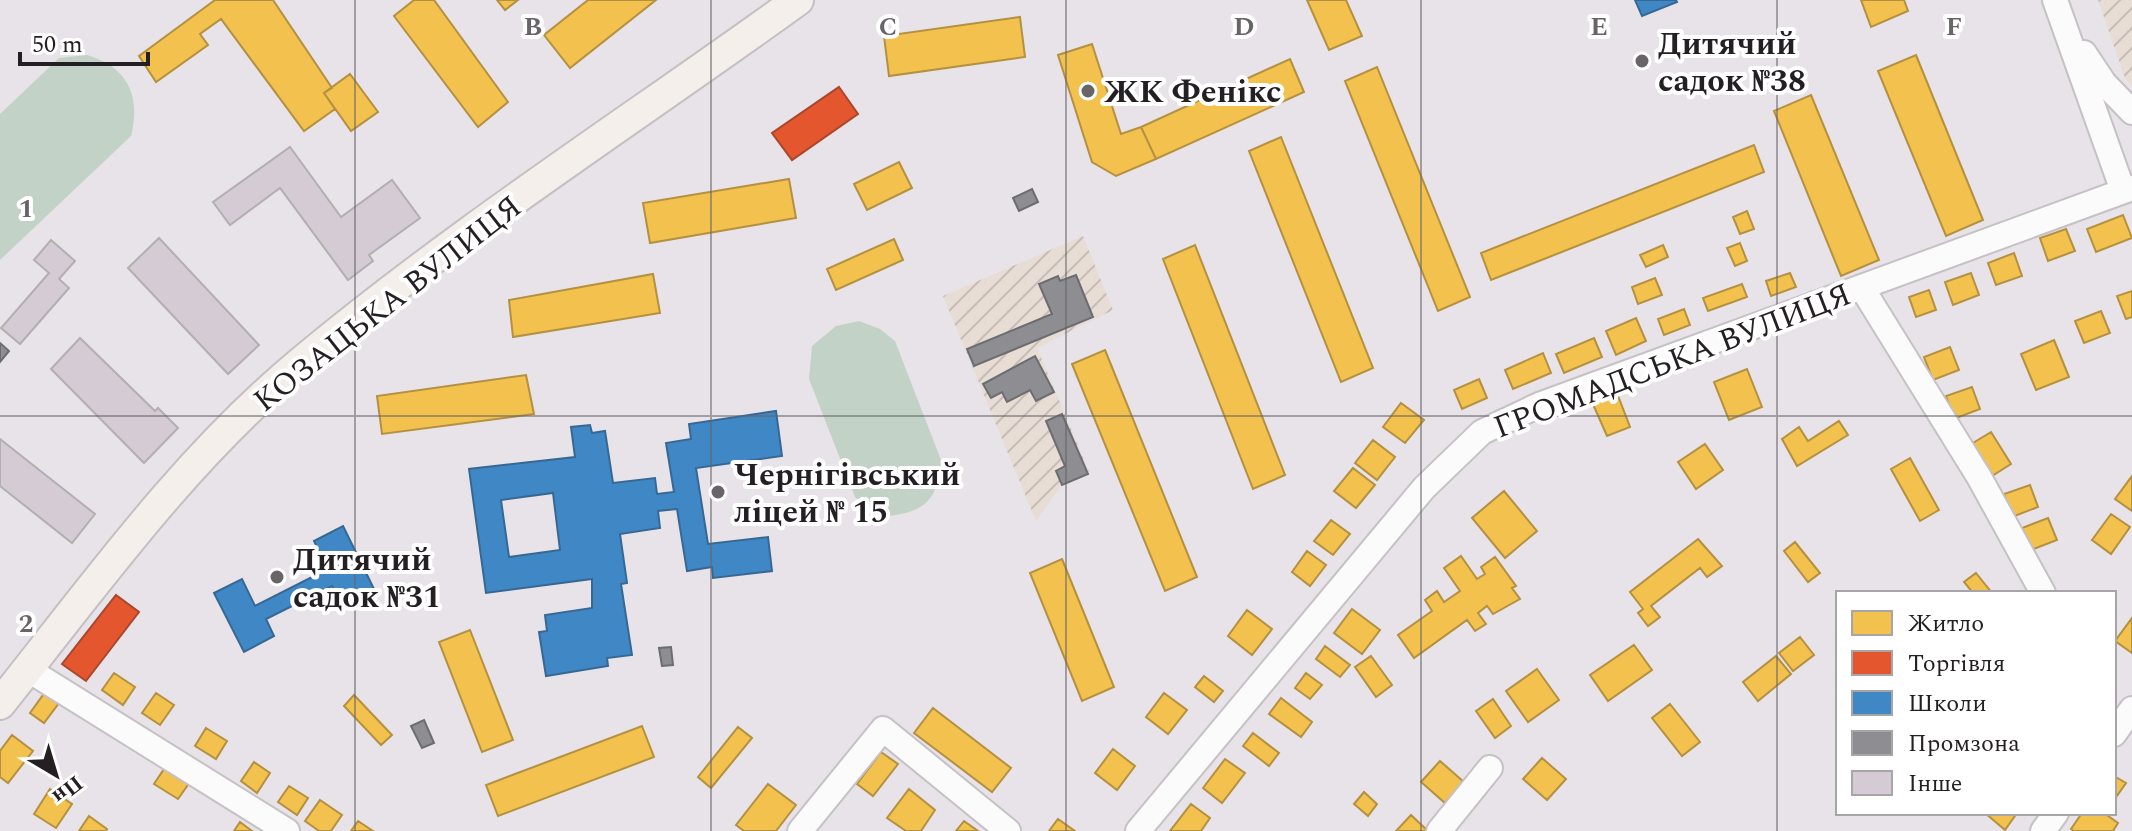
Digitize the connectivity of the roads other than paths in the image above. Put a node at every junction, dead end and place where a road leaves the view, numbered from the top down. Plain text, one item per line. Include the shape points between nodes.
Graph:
1 (798, 0) edge
2 (2059, 11) edge
3 (2132, 112) edge
4 (2128, 190) edge
5 (1862, 288) junction
6 (2042, 591) edge
7 (27, 669) junction
8 (0, 704) edge
9 (2132, 706) edge
10 (2116, 731) edge
11 (1490, 768) dead end
12 (287, 831) edge
13 (800, 831) edge
14 (1008, 831) edge
15 (1138, 831) edge
16 (1439, 831) edge

1 - 7 main road, КОЗАЦЬКА ВУЛИЦЯ via 452,247 299,364 151,514
2 - 3 street via 2104,83
2 - 4 street
4 - 5 street, ГРОМАДСЬКА ВУЛИЦЯ
5 - 6 street via 1979,477
5 - 15 street, ГРОМАДСЬКА ВУЛИЦЯ via 1539,405 1482,432 1424,488
7 - 8 main road, КОЗАЦЬКА ВУЛИЦЯ
7 - 12 street
9 - 10 street
11 - 16 street
13 - 14 street via 883,729

